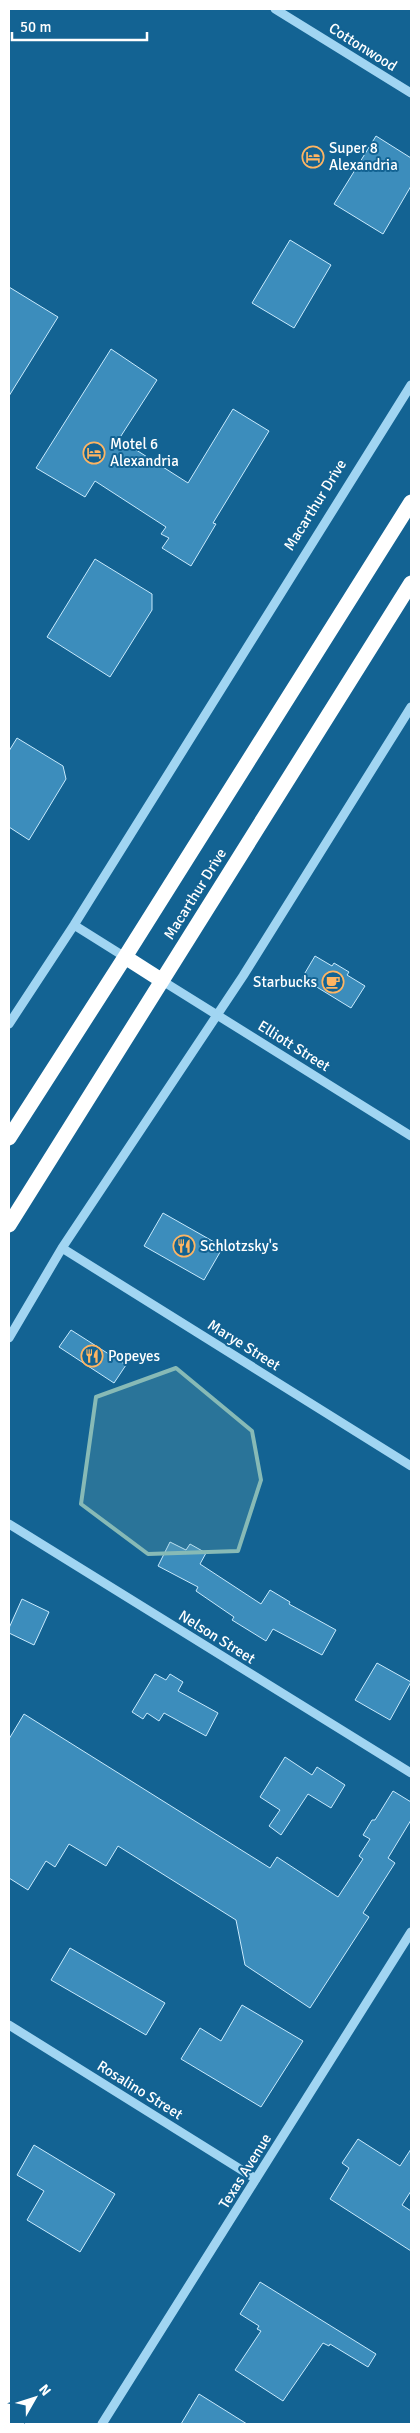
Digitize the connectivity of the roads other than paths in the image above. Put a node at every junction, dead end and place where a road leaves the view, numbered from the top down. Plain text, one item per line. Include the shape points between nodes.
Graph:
1 (275, 9) edge
2 (411, 93) edge
3 (411, 385) edge
4 (411, 502) edge
5 (411, 583) edge
6 (411, 707) edge
7 (74, 925) junction
8 (125, 957) junction
9 (161, 980) junction
10 (217, 1015) junction
11 (9, 1024) edge
12 (411, 1136) edge
13 (9, 1138) edge
14 (9, 1225) edge
15 (62, 1248) junction
16 (9, 1338) edge
17 (411, 1466) edge
18 (9, 1524) edge
19 (411, 1773) edge
20 (411, 1932) edge
21 (9, 2025) edge
22 (256, 2179) junction
23 (102, 2424) edge

1 - 2 street, Cottonwood
3 - 7 street, Macarthur Drive
4 - 8 highway, Macarthur Drive
5 - 9 highway, Macarthur Drive
6 - 10 street
7 - 8 street
7 - 11 street, Macarthur Drive
8 - 9 highway
8 - 13 highway, Macarthur Drive
9 - 10 street, Elliott Street
9 - 14 highway, Macarthur Drive
10 - 12 street, Elliott Street
10 - 15 street
15 - 16 street
15 - 17 street, Marye Street
18 - 19 street, Nelson Street
20 - 22 street, Texas Avenue
21 - 22 street, Rosalino Street
22 - 23 street, Texas Avenue

